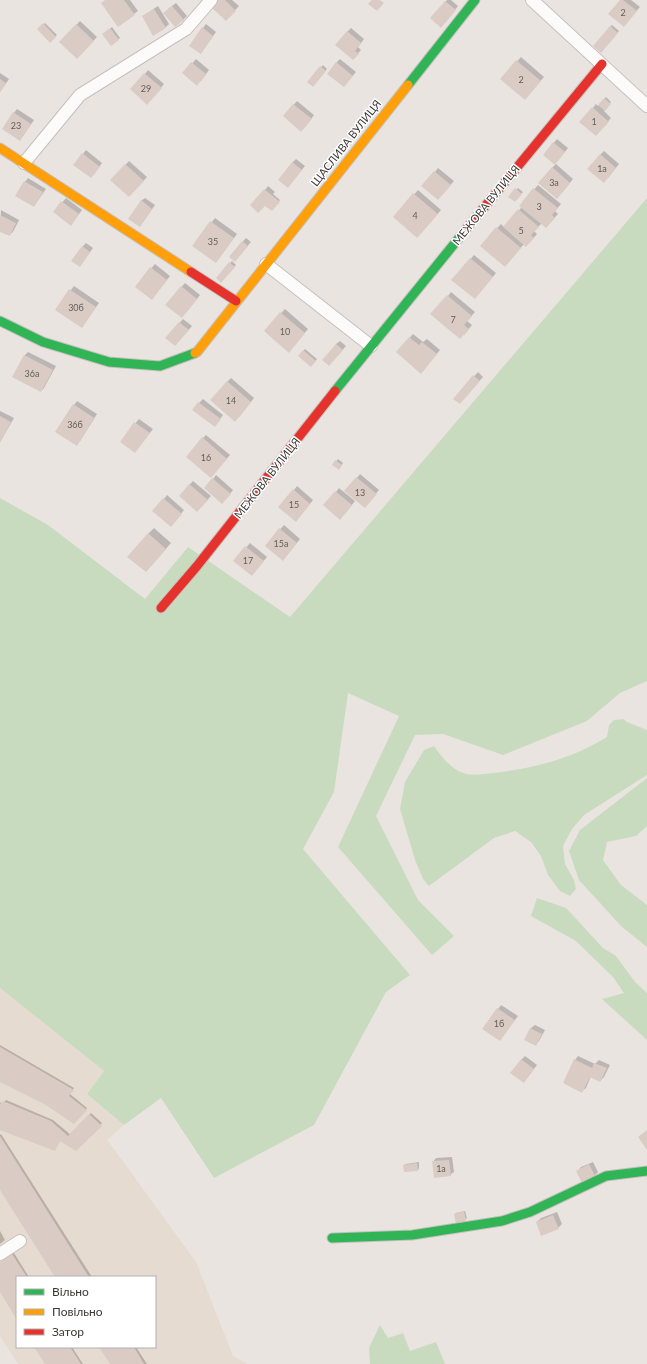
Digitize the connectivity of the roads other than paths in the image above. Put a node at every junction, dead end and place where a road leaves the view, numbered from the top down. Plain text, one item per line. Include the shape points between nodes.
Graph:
1 (211, 0) edge
2 (475, 0) edge
3 (532, 0) edge
4 (602, 64) junction
5 (647, 106) edge
6 (0, 148) edge
7 (24, 163) junction
8 (266, 264) junction
9 (236, 301) junction
10 (0, 321) edge
11 (371, 346) junction
12 (161, 608) dead end
13 (647, 1171) edge
14 (332, 1238) dead end
15 (20, 1241) dead end
16 (0, 1254) edge

1 - 7 street via 186,29 80,95
2 - 8 street, ЩАСЛИВА ВУЛИЦЯ
3 - 4 street
4 - 5 street
4 - 11 street, МЕЖОВА ВУЛИЦЯ
6 - 7 street
7 - 9 street
8 - 9 street, ЩАСЛИВА ВУЛИЦЯ
8 - 11 street
9 - 10 street, ЩАСЛИВА ВУЛИЦЯ via 197,352 160,366 109,362 43,342
11 - 12 street, МЕЖОВА ВУЛИЦЯ via 198,566
13 - 14 street via 606,1176 530,1212 494,1222 412,1235
15 - 16 street

